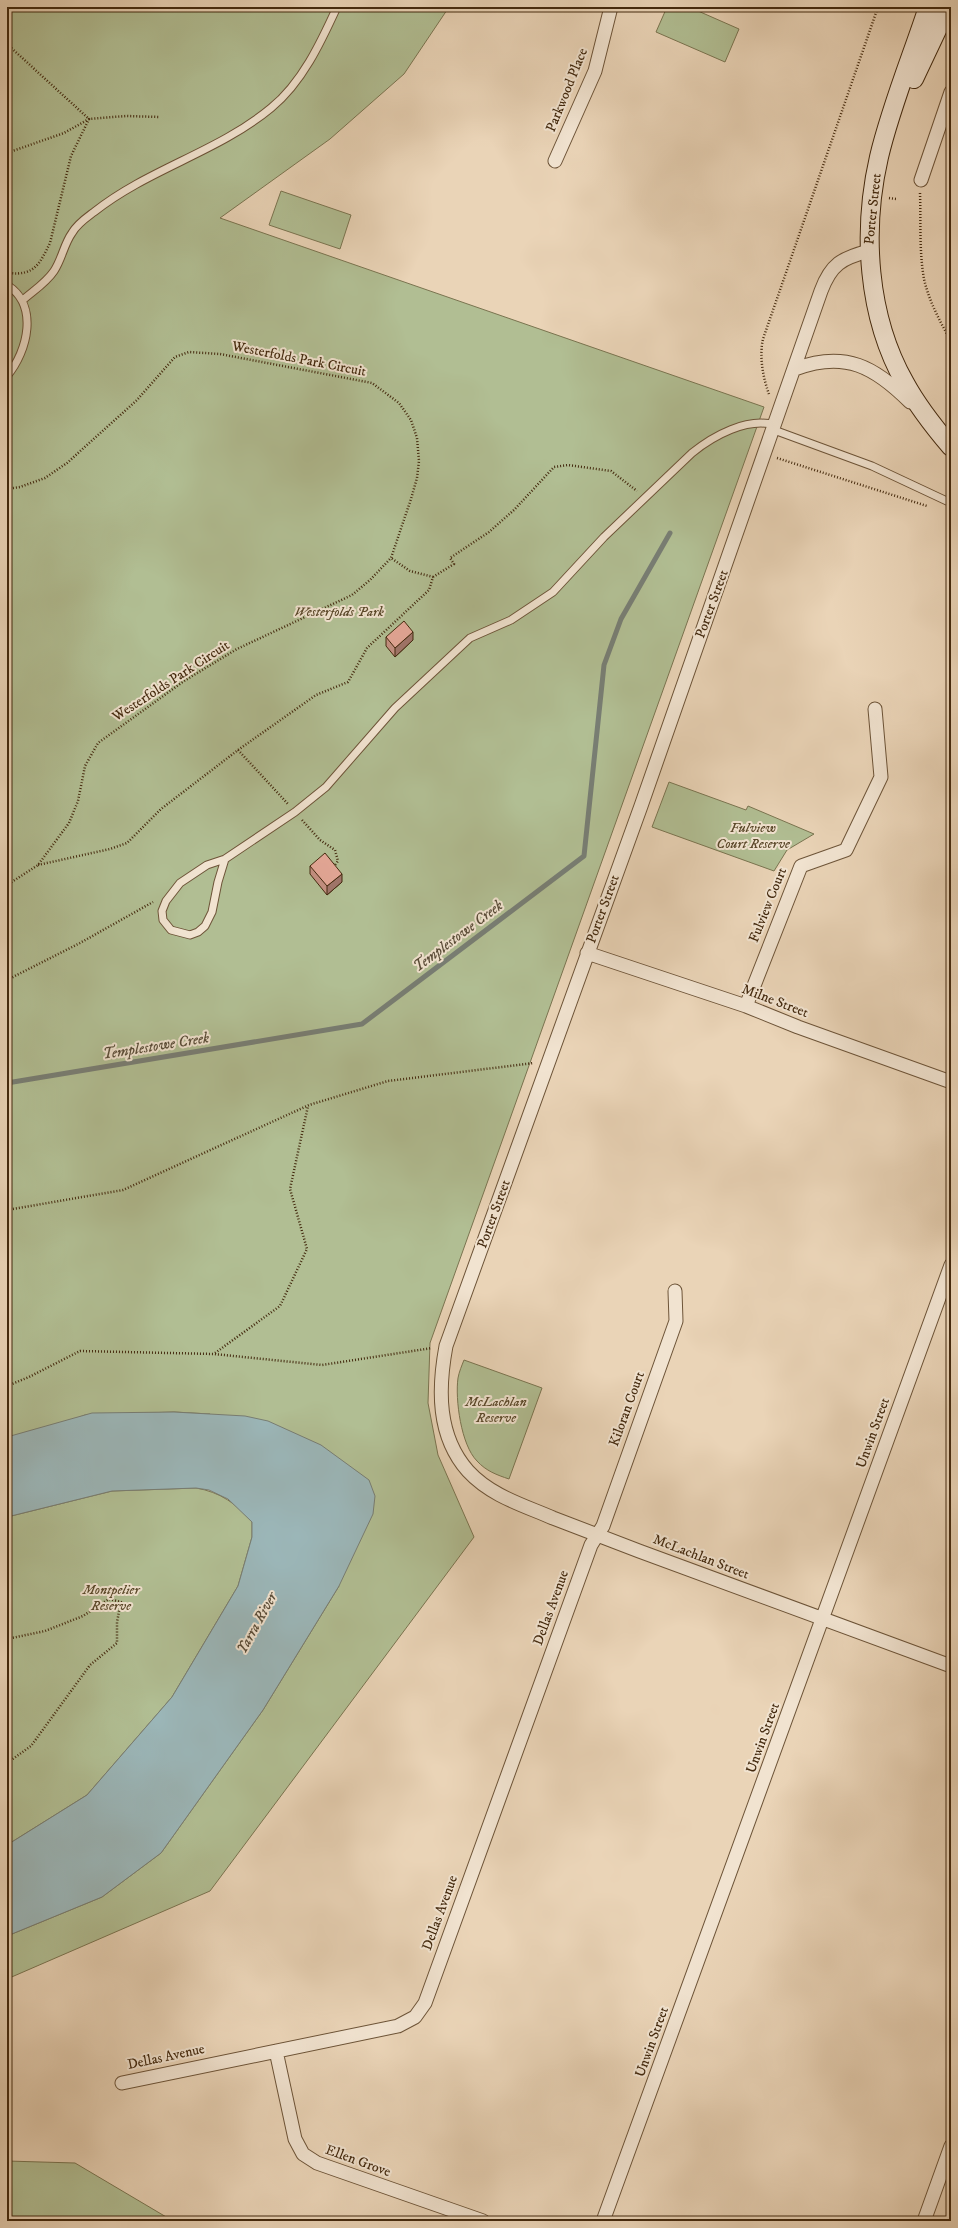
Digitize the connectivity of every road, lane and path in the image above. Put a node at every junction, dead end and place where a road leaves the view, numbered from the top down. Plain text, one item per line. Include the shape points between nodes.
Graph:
1 (337, 7) edge
2 (611, 7) edge
3 (878, 7) edge
4 (928, 7) edge
5 (948, 7) edge
6 (7, 44) edge
7 (951, 92) edge
8 (160, 117) dead end
9 (89, 119) junction
10 (884, 139) junction
11 (7, 153) edge
12 (555, 161) dead end
13 (921, 180) joint
14 (870, 251) junction
15 (7, 272) edge
16 (7, 285) edge
17 (23, 300) junction
18 (951, 341) edge
19 (795, 369) junction
20 (7, 376) edge
21 (929, 420) junction
22 (776, 424) junction
23 (951, 447) edge
24 (765, 454) junction
25 (7, 489) edge
26 (645, 497) junction
27 (951, 502) edge
28 (933, 508) dead end
29 (391, 558) junction
30 (433, 577) junction
31 (875, 709) dead end
32 (238, 750) junction
33 (255, 768) dead end
34 (225, 859) junction
35 (38, 865) junction
36 (7, 885) edge
37 (173, 891) junction
38 (587, 953) junction
39 (7, 980) edge
40 (746, 1006) junction
41 (548, 1062) junction
42 (951, 1082) edge
43 (308, 1106) junction
44 (7, 1210) edge
45 (951, 1265) edge
46 (675, 1290) dead end
47 (446, 1346) junction
48 (214, 1354) junction
49 (7, 1386) edge
50 (456, 1453) joint
51 (597, 1535) junction
52 (822, 1620) junction
53 (7, 1639) edge
54 (951, 1666) edge
55 (7, 1763) edge
56 (276, 2051) junction
57 (122, 2083) dead end
58 (951, 2146) edge
59 (483, 2221) edge
60 (603, 2221) edge
61 (924, 2221) edge

1 - 17 lane via 311,59 272,108 232,134 132,185 95,211 72,232 51,275
2 - 12 street, Parkwood Place via 595,71
3 - 22 path via 763,339 765,381
4 - 10 main road, Porter Street
5 - 10 main road, Porter Street
6 - 9 path
7 - 13 street
8 - 9 path
9 - 11 path via 64,133
9 - 15 path via 71,156 50,243 32,270 18,274
10 - 14 main road, Porter Street via 872,198
13 - 18 path via 921,253 925,280 935,310
14 - 19 street, Porter Street via 848,257 838,263 829,274
14 - 21 main road via 874,293 885,336 904,382
16 - 17 lane via 17,291
17 - 20 lane via 26,310 23,348
19 - 21 street via 814,362 831,361 871,369 898,390
19 - 22 street, Porter Street
21 - 23 main road
22 - 24 street, Porter Street
22 - 26 lane via 752,424 713,438 692,453
22 - 27 lane
24 - 28 path
24 - 38 street, Porter Street
25 - 29 path, Westerfolds Park Circuit via 45,478 67,463 137,400 175,357 189,352 252,360 372,383 399,403 411,420 417,438 417,478
26 - 30 path via 611,471 568,465 554,467 514,510 450,558 454,564
26 - 34 lane via 553,592 511,620 470,638 395,708 326,787 295,812
29 - 30 path via 410,571
29 - 35 path, Westerfolds Park Circuit via 352,594 237,649 184,681 98,743 85,766 74,813
30 - 32 path via 429,590 367,648 348,682 316,695
31 - 40 street, Fulview Court via 881,777 846,850 801,866
32 - 33 path
32 - 35 path via 161,809 127,843
34 - 37 lane via 196,871
34 - 37 lane via 211,916 198,932 190,935 181,934 171,930 165,923 162,911
35 - 36 path, Westerfolds Park Circuit
37 - 39 path
38 - 40 street, Milne Street
38 - 41 street, Porter Street
40 - 42 street, Milne Street
41 - 43 path via 388,1081
41 - 47 street, Porter Street
43 - 44 path via 123,1190
43 - 48 path via 290,1189 307,1249 280,1306
45 - 52 street, Unwin Street
46 - 51 street, Kiloran Court via 676,1321
47 - 48 path via 322,1365
47 - 50 street, Porter Street via 441,1377 441,1400 448,1434
48 - 49 path via 80,1351 29,1378
50 - 51 street, McLachlan Street via 467,1470 482,1485 498,1495
51 - 52 street, McLachlan Street
51 - 56 street, Dellas Avenue via 591,1545 425,2003 415,2017 398,2026
52 - 54 street, McLachlan Street
52 - 60 street, Unwin Street
53 - 55 path via 45,1631 83,1616 109,1599 121,1602 117,1622 117,1643 90,1665 31,1746
56 - 57 street, Dellas Avenue
56 - 59 street, Ellen Grove via 295,2139 303,2154 317,2164
58 - 61 street

